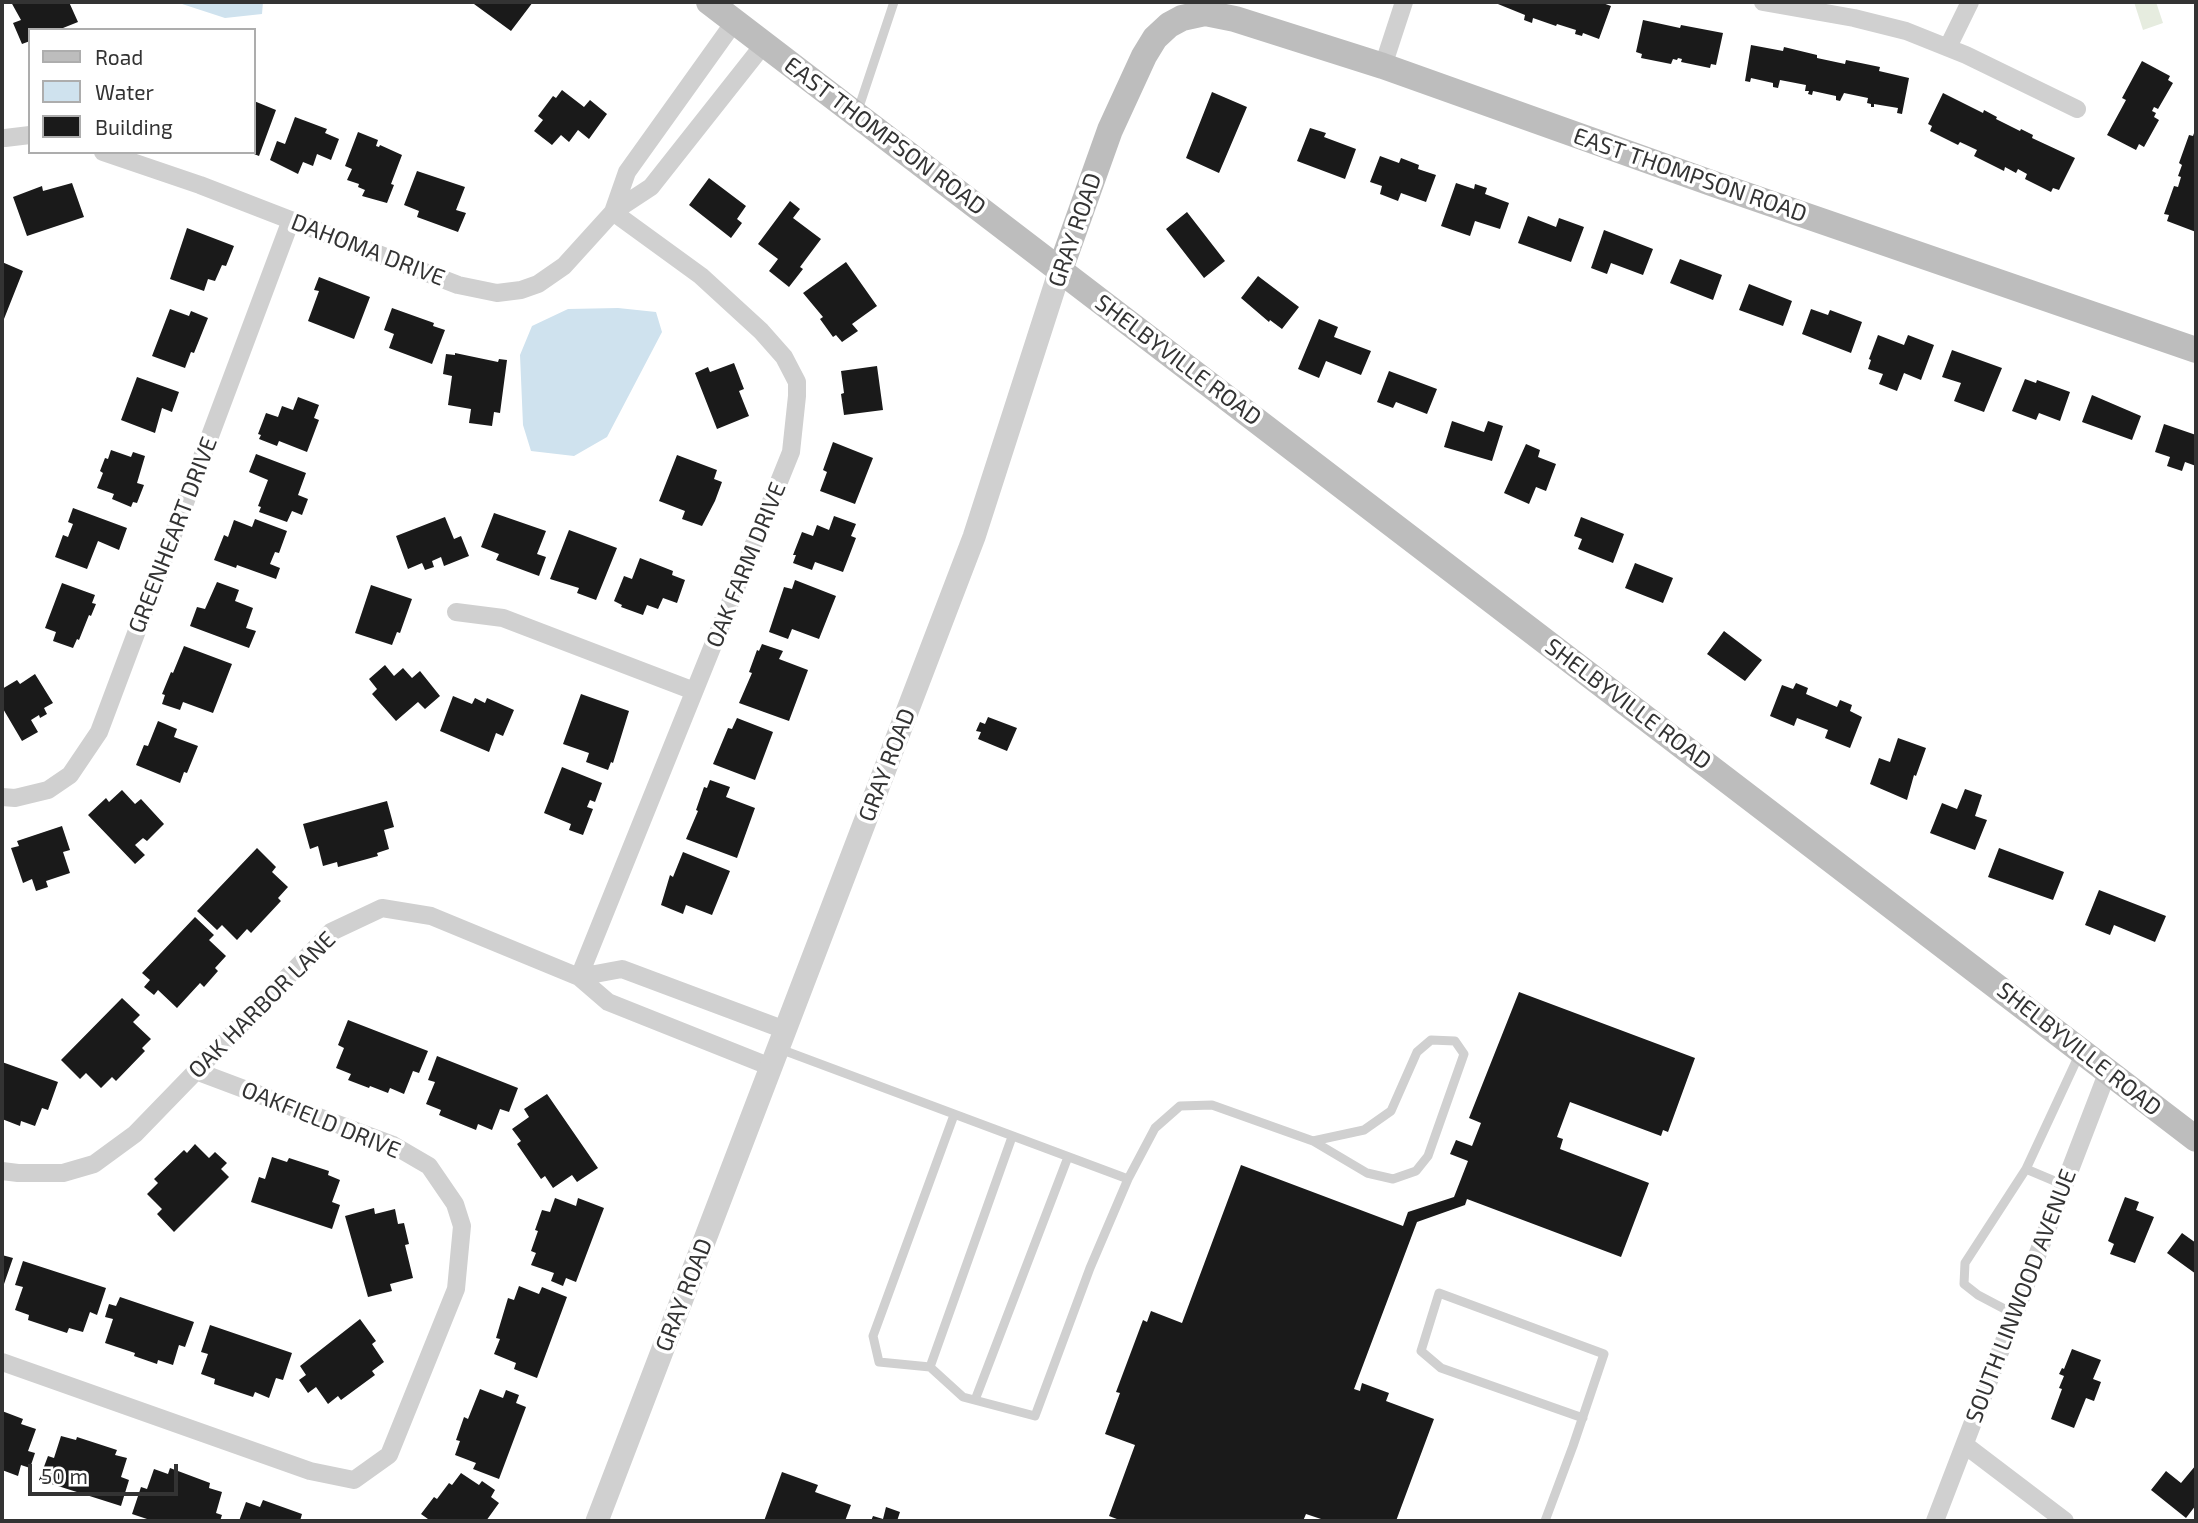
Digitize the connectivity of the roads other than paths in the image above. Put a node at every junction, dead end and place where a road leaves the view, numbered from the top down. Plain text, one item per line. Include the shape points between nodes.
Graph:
1 (709, 2) edge
2 (894, 2) edge
3 (1404, 2) edge
4 (1763, 2) edge
5 (1970, 2) edge
6 (1182, 18) joint
7 (735, 21) junction
8 (764, 44) junction
9 (1948, 47) junction
10 (1383, 66) junction
11 (2077, 109) dead end
12 (857, 114) junction
13 (28, 135) edge
14 (3, 137) edge
15 (109, 154) edge
16 (613, 212) junction
17 (291, 220) junction
18 (1060, 270) junction
19 (2196, 350) edge
20 (456, 612) dead end
21 (694, 691) junction
22 (2, 797) edge
23 (579, 977) junction
24 (778, 1049) junction
25 (2081, 1050) junction
26 (196, 1071) junction
27 (2108, 1071) junction
28 (954, 1115) junction
29 (1012, 1137) junction
30 (2196, 1139) edge
31 (1313, 1141) junction
32 (1068, 1157) junction
33 (2026, 1169) junction
34 (2, 1171) edge
35 (1128, 1179) junction
36 (2064, 1185) junction
37 (2014, 1314) junction
38 (2, 1362) edge
39 (930, 1367) junction
40 (975, 1400) junction
41 (1583, 1418) junction
42 (1965, 1445) junction
43 (597, 1521) edge
44 (1545, 1521) edge
45 (1935, 1521) edge
46 (2065, 1521) edge

1 - 7 main road, EAST THOMPSON ROAD
2 - 12 lane
3 - 10 street
4 - 9 street via 1889,26
5 - 9 street
6 - 10 main road, EAST THOMPSON ROAD via 1205,13 1235,19
6 - 18 main road, GRAY ROAD via 1155,38 1144,56 1110,130
7 - 8 main road, EAST THOMPSON ROAD
7 - 16 street, DAHOMA DRIVE via 627,172
8 - 12 main road, EAST THOMPSON ROAD
8 - 16 street, DAHOMA DRIVE via 651,187
9 - 11 street
10 - 19 main road, EAST THOMPSON ROAD
12 - 18 main road, EAST THOMPSON ROAD
13 - 14 street
15 - 17 street, DAHOMA DRIVE
16 - 17 street, DAHOMA DRIVE via 564,266 538,284 497,293 458,285
16 - 21 street, OAK FARM DRIVE via 701,276 761,331 797,382 791,452
17 - 22 street, GREENHEART DRIVE via 99,732 70,775 48,790
18 - 24 street, GRAY ROAD via 974,537
18 - 25 main road, SHELBYVILLE ROAD
20 - 21 street via 503,618
21 - 23 street, OAK FARM DRIVE
23 - 24 street, OAK HARBOR LANE via 608,1002
23 - 24 street via 622,969
23 - 26 street, OAK HARBOR LANE via 431,916 382,908 331,932
24 - 28 lane
24 - 43 street, GRAY ROAD
25 - 27 main road, SHELBYVILLE ROAD
25 - 33 lane
26 - 34 street, OAK HARBOR LANE via 135,1134 94,1164 63,1173
26 - 38 street, OAKFIELD DRIVE via 393,1145 429,1167 456,1204 462,1226 456,1289 389,1455 354,1480 310,1471
27 - 30 main road, SHELBYVILLE ROAD
27 - 36 street, SOUTH LINWOOD AVENUE
28 - 29 lane
28 - 39 lane via 873,1336 879,1362
29 - 32 lane
29 - 39 lane
31 - 31 lane via 1364,1130 1391,1111 1417,1052 1431,1040 1455,1041 1464,1054 1427,1156 1416,1171 1393,1180 1367,1173
31 - 35 lane via 1212,1105 1180,1107 1155,1128
32 - 35 lane
32 - 40 lane
33 - 36 lane
33 - 37 lane via 1965,1263 1964,1284
35 - 40 lane via 1035,1416
36 - 37 street, SOUTH LINWOOD AVENUE
37 - 42 street, SOUTH LINWOOD AVENUE
39 - 40 lane via 963,1397
41 - 41 lane via 1604,1354 1439,1293 1421,1351 1440,1368
41 - 44 lane
42 - 45 street, SOUTH LINWOOD AVENUE
42 - 46 street

